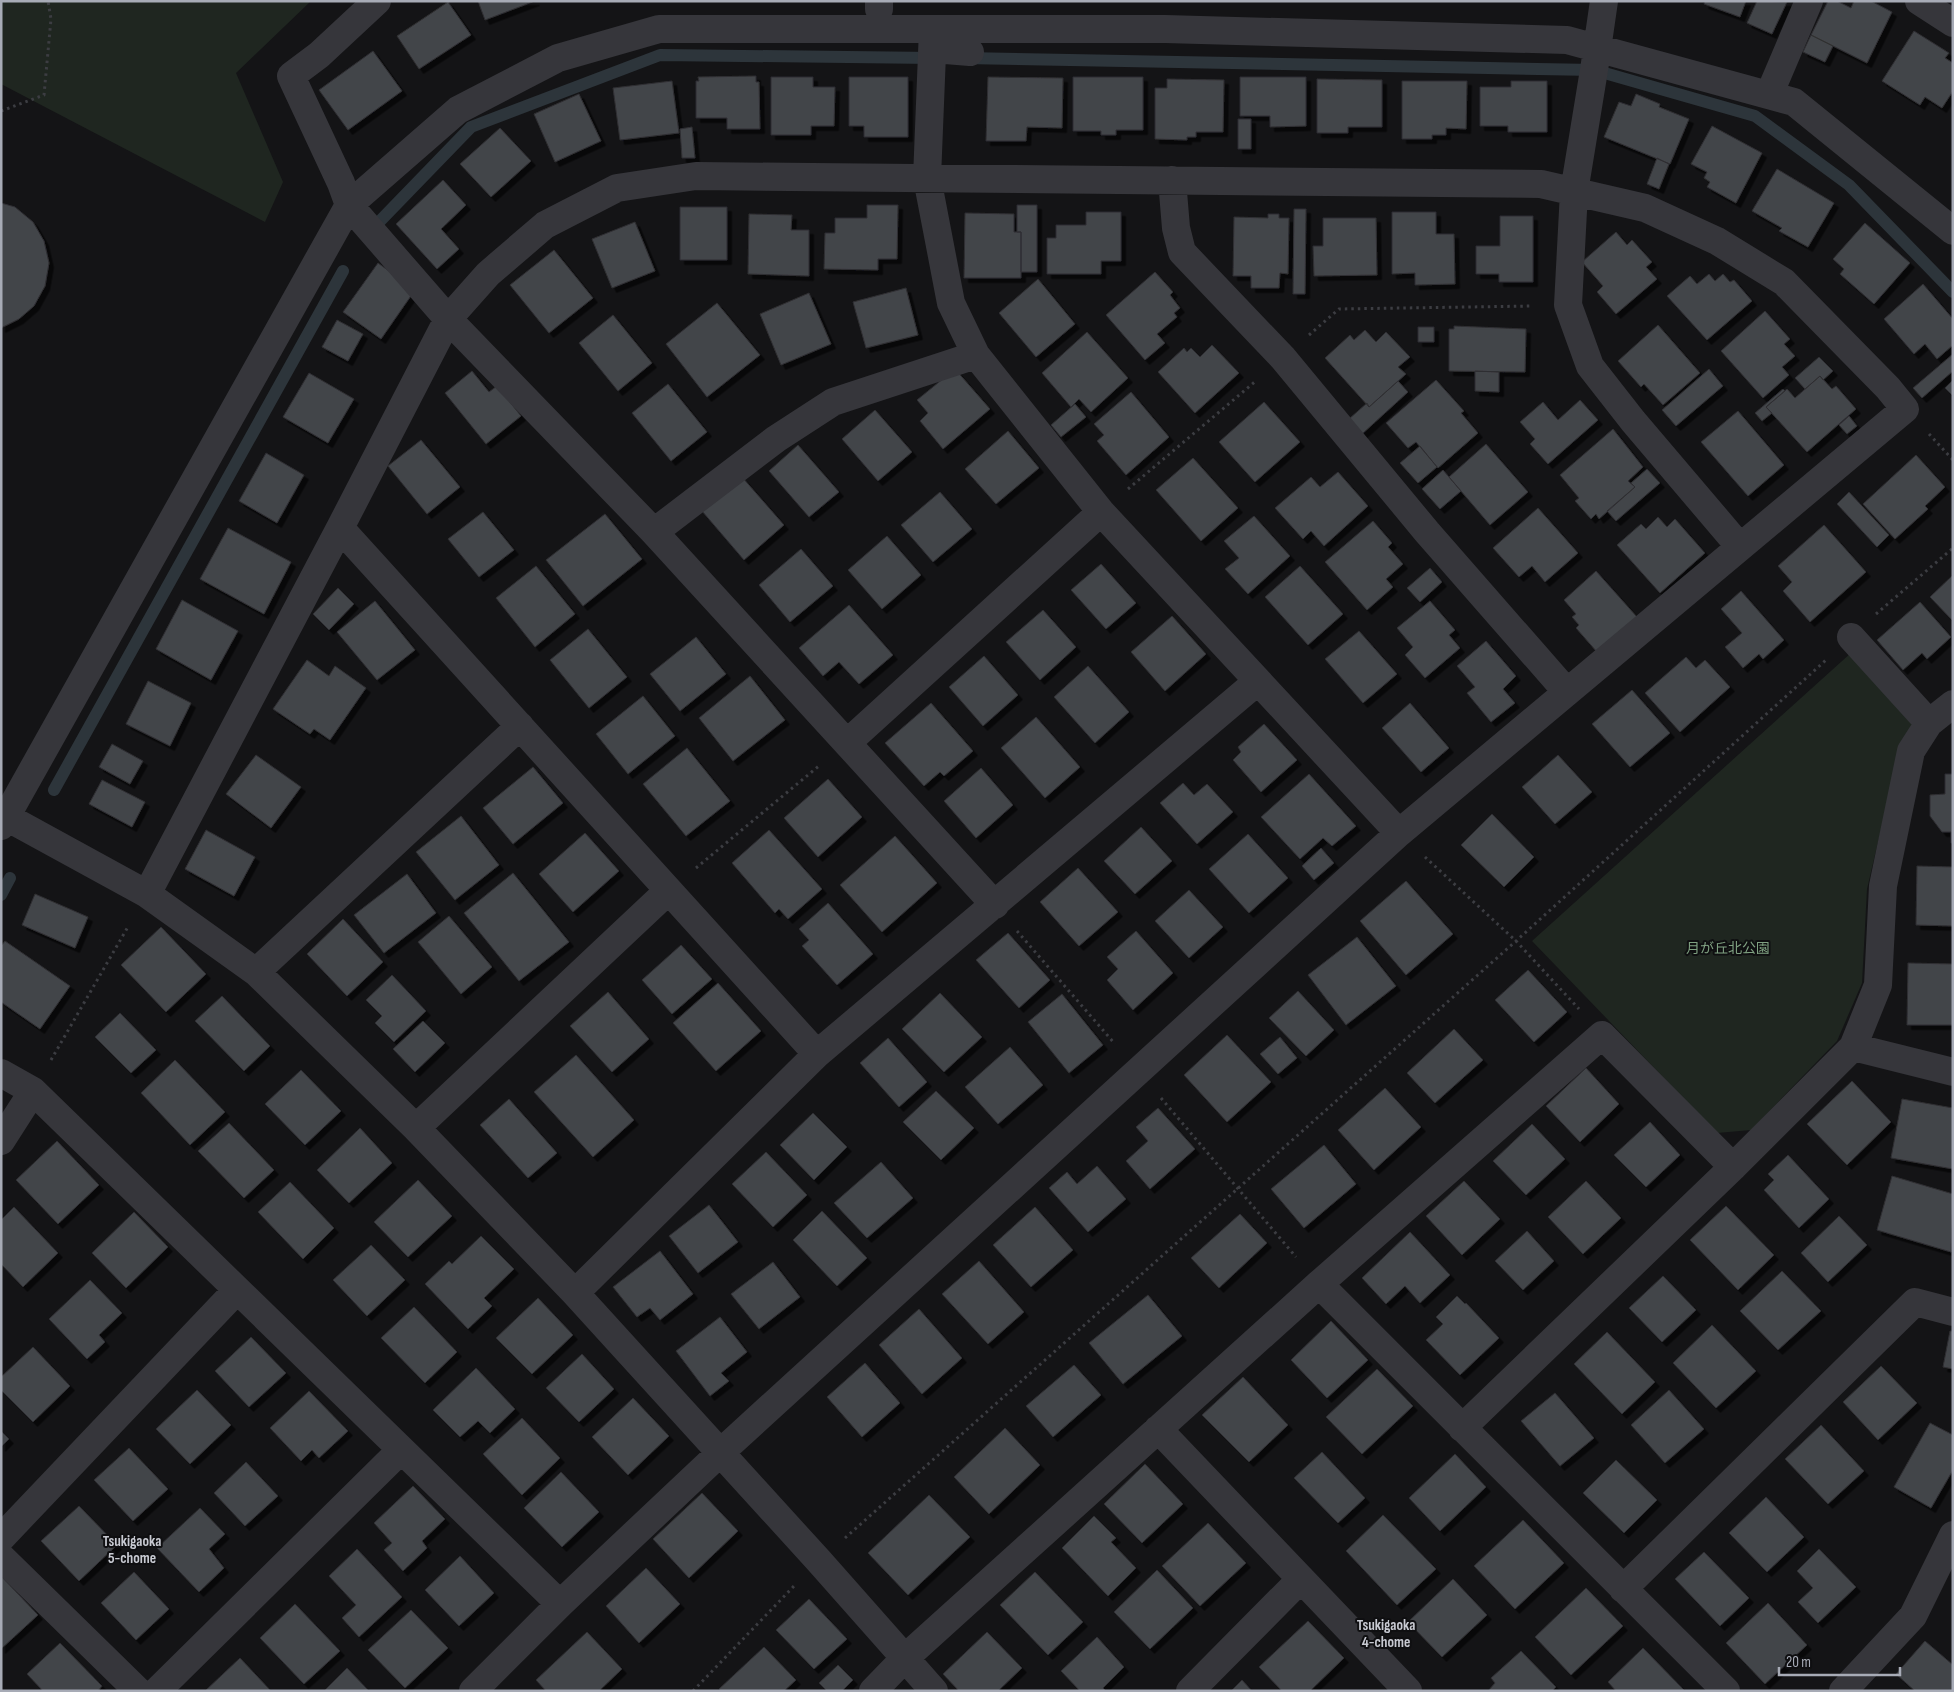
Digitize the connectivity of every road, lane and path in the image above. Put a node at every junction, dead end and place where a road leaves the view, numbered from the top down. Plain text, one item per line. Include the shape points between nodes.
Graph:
1 (48, 1) edge
2 (376, 1) edge
3 (1604, 1) edge
4 (1809, 1) edge
5 (1919, 1) edge
6 (1953, 23) edge
7 (933, 39) junction
8 (1598, 49) junction
9 (970, 52) dead end
10 (1769, 96) junction
11 (1, 111) edge
12 (927, 178) junction
13 (1172, 180) junction
14 (1574, 192) junction
15 (354, 212) junction
16 (1953, 231) edge
17 (337, 261) dead end
18 (448, 319) junction
19 (976, 355) junction
20 (1100, 512) junction
21 (340, 528) junction
22 (654, 532) junction
23 (1740, 547) junction
24 (1953, 548) edge
25 (1851, 637) junction
26 (1258, 681) junction
27 (1567, 692) junction
28 (1953, 704) edge
29 (1928, 723) junction
30 (520, 726) junction
31 (847, 742) junction
32 (3, 819) edge
33 (1399, 833) junction
34 (668, 891) junction
35 (147, 894) junction
36 (995, 905) junction
37 (1516, 941) junction
38 (256, 972) junction
39 (1602, 1035) junction
40 (1853, 1048) junction
41 (816, 1054) junction
42 (1953, 1072) edge
43 (1, 1073) edge
44 (32, 1091) junction
45 (416, 1128) junction
46 (1, 1141) edge
47 (1733, 1167) junction
48 (1319, 1284) junction
49 (237, 1290) junction
50 (575, 1293) junction
51 (1953, 1312) edge
52 (1462, 1428) junction
53 (1158, 1429) junction
54 (401, 1450) junction
55 (720, 1453) junction
56 (1953, 1535) edge
57 (1, 1538) edge
58 (1, 1557) edge
59 (819, 1561) junction
60 (1301, 1578) junction
61 (1623, 1589) junction
62 (560, 1604) junction
63 (905, 1658) junction
64 (138, 1691) edge
65 (157, 1691) edge
66 (473, 1691) edge
67 (693, 1691) edge
68 (873, 1691) edge
69 (934, 1691) edge
70 (1190, 1691) edge
71 (1408, 1691) edge
72 (1726, 1691) edge
73 (1843, 1691) edge

1 - 11 path via 51,18 44,95
2 - 15 street via 319,55 291,76
3 - 8 street
4 - 10 street
5 - 6 street
7 - 8 street via 1165,29 1567,40
7 - 9 street
7 - 12 street
7 - 15 street via 659,29 558,58 458,110
8 - 10 street
8 - 14 street
10 - 16 street via 1794,102
12 - 13 street
12 - 18 street via 696,176 617,188 545,225 488,274
12 - 19 street via 951,303
13 - 14 street via 1541,184
13 - 27 street via 1176,228 1182,252 1283,358 1427,532
14 - 23 street via 1568,305 1590,366
14 - 23 street via 1645,208 1717,241 1784,282 1905,408
15 - 17 street
15 - 18 street
15 - 32 street
18 - 21 street
18 - 22 street
19 - 20 street
19 - 22 street via 833,402 776,439
20 - 26 street
20 - 31 street
21 - 30 street
21 - 35 street
22 - 31 street
23 - 27 street
24 - 25 path
25 - 29 street
25 - 37 path
26 - 33 street
26 - 36 street
27 - 33 street
28 - 29 street
29 - 40 street via 1911,751 1883,886 1878,985
30 - 34 street
30 - 38 street
31 - 34 path
31 - 36 street
32 - 35 street
33 - 37 path
33 - 55 street
34 - 41 street
34 - 45 street
35 - 38 street
35 - 44 path
36 - 41 street
37 - 39 path
37 - 59 path
38 - 45 street
39 - 47 street
39 - 48 street
40 - 42 street
40 - 47 street
41 - 50 street
43 - 44 street
44 - 46 street
44 - 49 street
45 - 50 street
47 - 52 street
48 - 52 street
48 - 53 street
49 - 54 street
49 - 57 street
50 - 55 street
51 - 61 street via 1915,1302
52 - 61 street
53 - 60 street
53 - 63 street
54 - 62 street
54 - 65 street
55 - 59 street
55 - 62 street
56 - 73 street via 1913,1616
58 - 64 street
59 - 63 street
59 - 67 path
60 - 70 street
60 - 71 street
61 - 72 street
62 - 66 street
63 - 68 street
63 - 69 street

